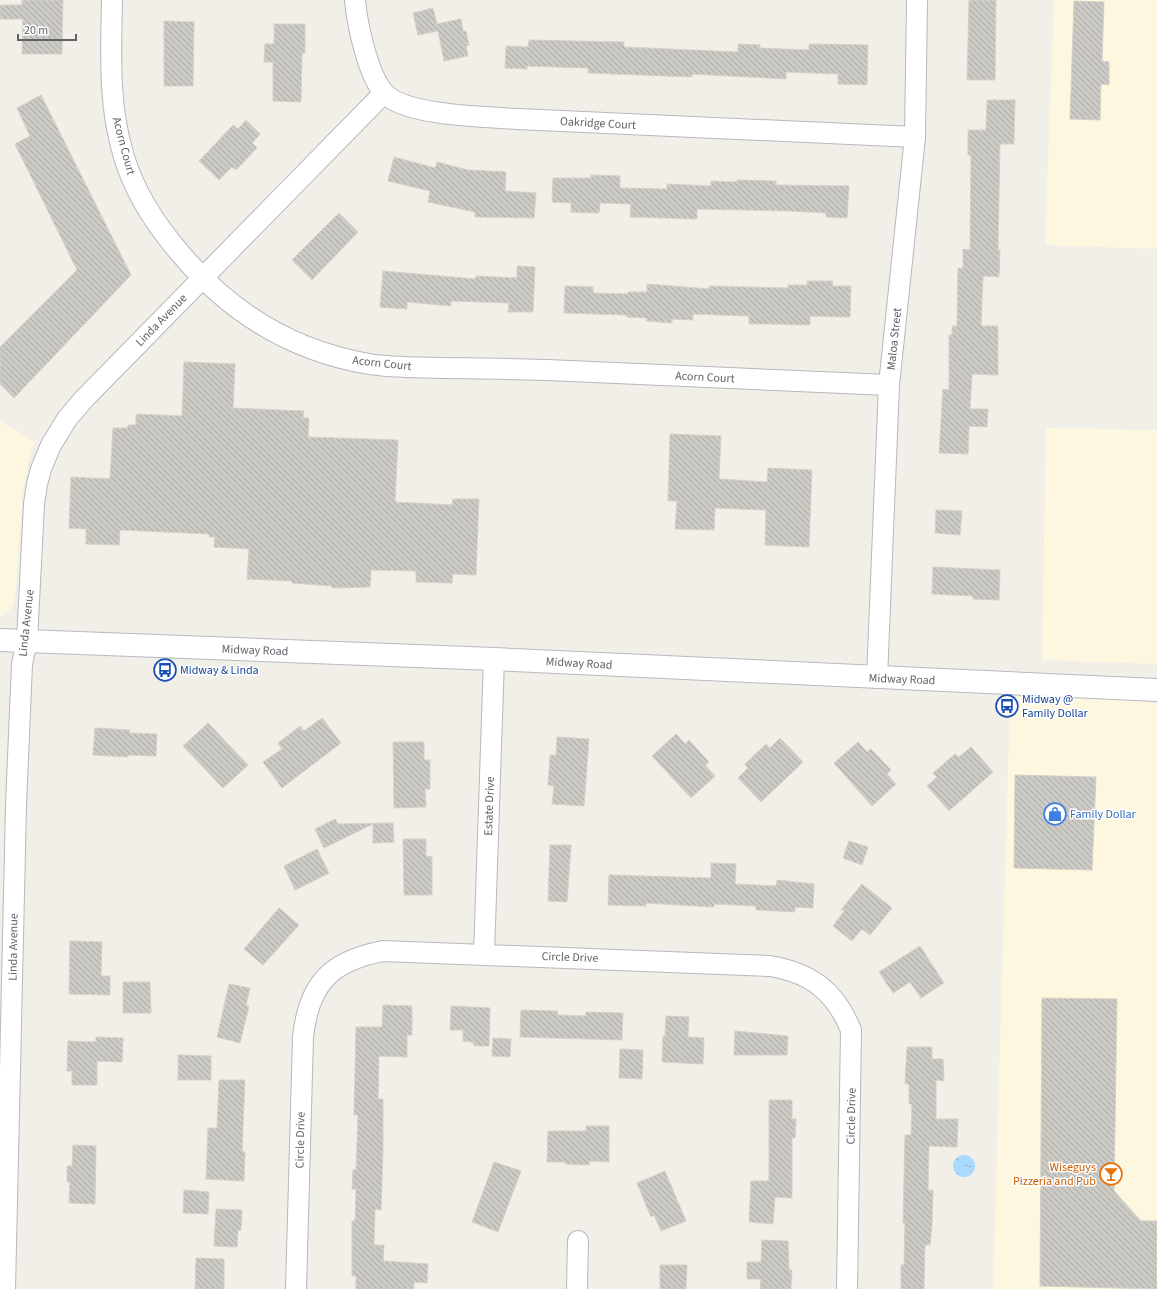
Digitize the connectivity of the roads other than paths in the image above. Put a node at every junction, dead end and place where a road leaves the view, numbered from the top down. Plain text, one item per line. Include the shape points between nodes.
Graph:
1 (112, 0) edge
2 (355, 0) edge
3 (917, 0) edge
4 (384, 94) junction
5 (915, 137) junction
6 (201, 279) junction
7 (889, 385) junction
8 (0, 640) edge
9 (27, 641) junction
10 (494, 659) junction
11 (876, 678) junction
12 (1157, 690) edge
13 (484, 954) junction
14 (4, 1147) edge
15 (578, 1241) dead end
16 (5, 1289) edge
17 (296, 1289) edge
18 (577, 1289) edge
19 (847, 1289) edge

1 - 6 street, Acorn Court via 111,90 124,156 143,203 161,230
2 - 4 street via 366,52
3 - 5 street, Maloa Street
4 - 5 street, Oakridge Court via 403,105 461,115
4 - 6 street, Linda Avenue
5 - 7 street, Maloa Street
6 - 7 street, Acorn Court via 255,321 282,337 341,358 372,364
6 - 9 street, Linda Avenue via 84,400 67,419 51,445 41,469 35,495
7 - 11 street, Maloa Street
8 - 9 main road, Midway Road
9 - 10 main road, Midway Road
9 - 14 street, Linda Avenue via 22,664
10 - 11 main road, Midway Road
10 - 13 street, Estate Drive
11 - 12 main road, Midway Road
13 - 17 street, Circle Drive via 383,951 364,954 330,972 313,998 305,1016 303,1037
13 - 19 street, Circle Drive via 770,966 791,970 821,986 841,1008 851,1030
14 - 16 street, Linda Avenue
15 - 18 street

